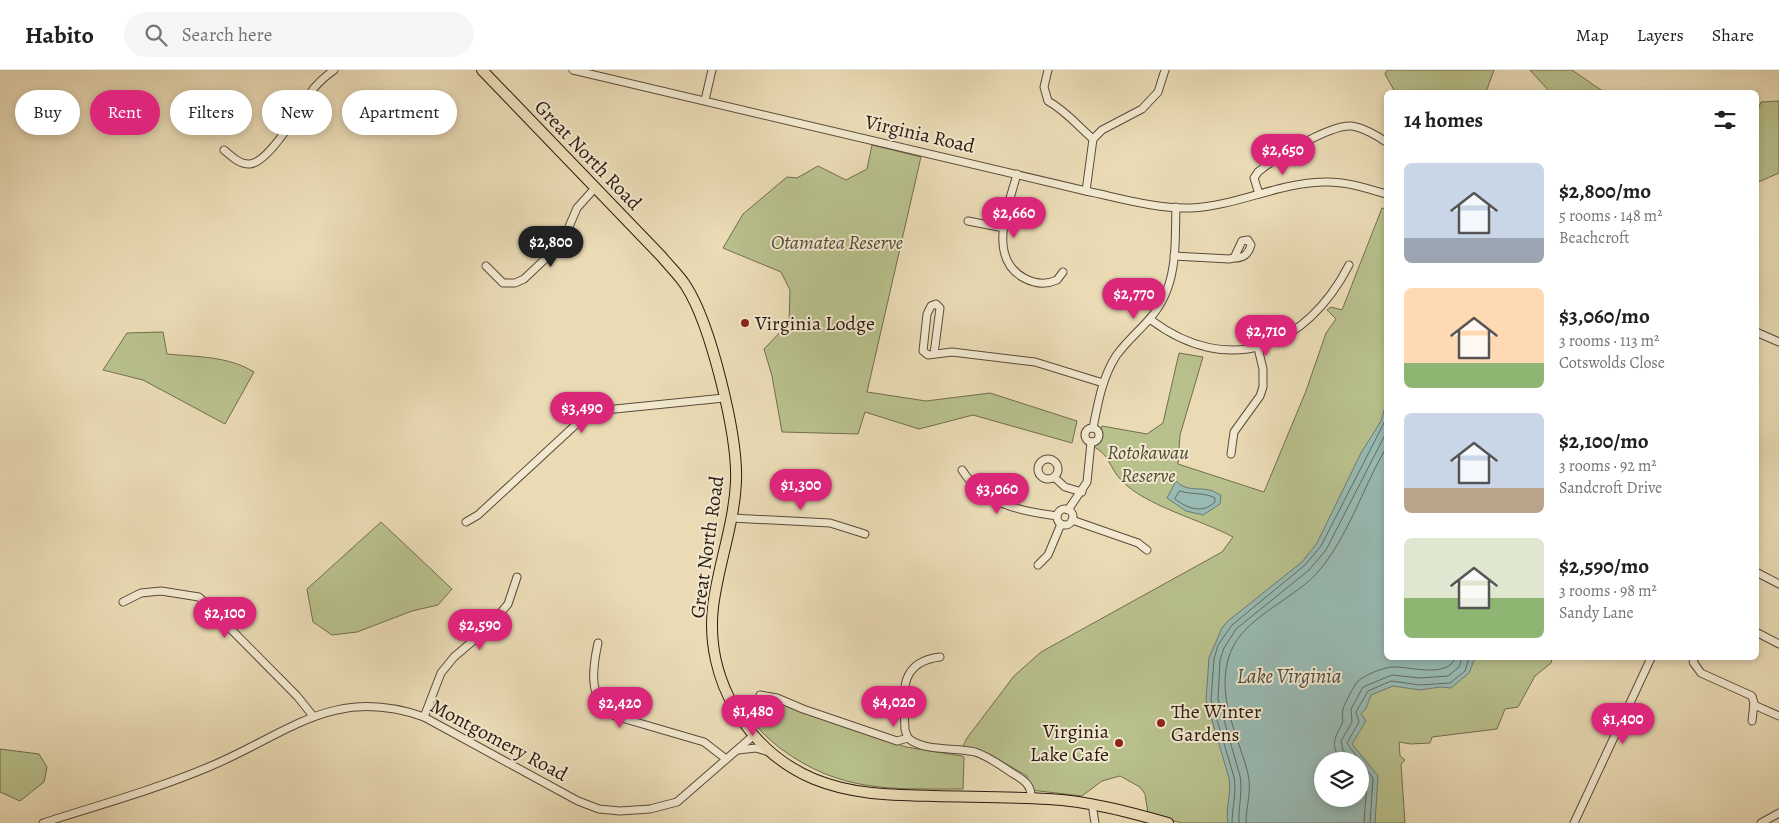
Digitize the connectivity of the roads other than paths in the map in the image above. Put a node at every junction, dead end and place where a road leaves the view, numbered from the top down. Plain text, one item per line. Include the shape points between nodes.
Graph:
1 (334, 70) edge
2 (482, 70) edge
3 (573, 70) edge
4 (712, 70) edge
5 (1048, 70) edge
6 (1165, 70) edge
7 (705, 100) junction
8 (1093, 139) junction
9 (1384, 141) edge
10 (224, 150) dead end
11 (1017, 174) junction
12 (595, 188) junction
13 (1086, 191) junction
14 (1384, 193) edge
15 (1259, 194) junction
16 (1176, 207) junction
17 (968, 221) dead end
18 (1004, 228) junction
19 (1174, 256) junction
20 (1234, 258) dead end
21 (1349, 265) dead end
22 (486, 266) dead end
23 (1063, 272) dead end
24 (1151, 320) junction
25 (1759, 333) edge
26 (924, 338) junction
27 (1779, 342) edge
28 (1258, 348) junction
29 (934, 350) junction
30 (1103, 383) junction
31 (724, 398) junction
32 (1231, 454) dead end
33 (962, 470) dead end
34 (1054, 477) dead end
35 (1082, 492) junction
36 (1068, 510) junction
37 (1057, 516) junction
38 (732, 518) junction
39 (1072, 520) junction
40 (466, 522) dead end
41 (1061, 524) junction
42 (865, 534) dead end
43 (1147, 550) dead end
44 (1038, 565) dead end
45 (1759, 574) edge
46 (517, 577) dead end
47 (1779, 584) edge
48 (123, 602) dead end
49 (1759, 634) edge
50 (598, 643) dead end
51 (1779, 644) edge
52 (940, 657) dead end
53 (1650, 660) edge
54 (1694, 660) edge
55 (760, 696) dead end
56 (1754, 705) junction
57 (313, 716) junction
58 (1779, 716) edge
59 (424, 717) junction
60 (1752, 721) dead end
61 (753, 736) junction
62 (908, 738) junction
63 (736, 750) junction
64 (769, 752) junction
65 (726, 759) junction
66 (1031, 798) junction
67 (1092, 804) junction
68 (1778, 816) edge
69 (43, 823) edge
70 (1095, 823) edge
71 (1168, 823) edge
72 (1574, 823) edge
73 (1761, 823) edge

1 - 10 street via 314,89 259,161 243,163
2 - 12 highway, Great North Road
3 - 7 street, Virginia Road
4 - 7 street
5 - 8 street via 1044,88 1048,101 1065,111
6 - 8 street via 1158,92 1142,109 1102,130
7 - 11 street, Virginia Road
8 - 13 street
9 - 15 street via 1351,126 1324,133 1258,172 1254,178
11 - 13 street, Virginia Road
11 - 18 street
12 - 22 street via 576,208 562,243 524,279 516,283 502,282
12 - 31 highway, Great North Road via 686,286 703,322
13 - 16 street, Virginia Road
14 - 15 street, Virginia Road via 1344,183 1324,182
15 - 16 street, Virginia Road via 1206,206
16 - 19 street
17 - 18 street
18 - 23 street via 1005,256 1020,276 1030,282 1049,283 1058,280
19 - 20 street
19 - 24 street via 1167,291
21 - 28 street via 1339,284 1314,315 1286,336
24 - 28 street via 1178,338 1201,346 1231,350
24 - 30 street via 1116,356
25 - 27 street
26 - 29 street
26 - 29 street via 923,351 928,355
26 - 29 street via 927,314 936,304 940,308 940,317
28 - 32 street via 1263,387 1234,432
29 - 30 street via 1035,362
30 - 35 street via 1094,428 1086,433 1087,440 1091,442 1088,477
31 - 38 highway, Great North Road via 736,464
31 - 40 street via 591,413 478,515
33 - 37 street via 973,486 1001,504
34 - 35 street via 1061,484
35 - 36 street
36 - 37 street via 1062,510
36 - 39 street via 1072,513
37 - 41 street
38 - 42 street via 830,523
38 - 61 highway, Great North Road via 715,592 713,641 726,689
39 - 41 street
39 - 43 street via 1138,543
41 - 44 street via 1048,555
45 - 47 street
46 - 59 street via 508,604 441,673
48 - 57 street via 141,593 161,591 199,597
49 - 51 street
50 - 65 street via 594,661 595,690 606,711 626,720 704,742
52 - 62 street via 915,666 906,679 905,730
53 - 72 street
54 - 56 street via 1697,671 1752,696
55 - 62 street via 777,698 897,741
56 - 58 street
56 - 60 street
57 - 59 street, Montgomery Road via 361,706 393,708
57 - 69 street, Montgomery Road via 199,771
59 - 65 street, Montgomery Road via 578,801 610,810 650,810 678,802
61 - 63 street, Montgomery Road
61 - 64 highway, Great North Road
62 - 66 street via 921,745 982,754 1025,781 1031,789
63 - 64 street via 756,748
63 - 65 street, Montgomery Road
64 - 66 highway, Great North Road via 794,770 850,791 886,795
66 - 67 highway, Great North Road
67 - 70 street
67 - 71 highway, Great North Road
68 - 73 street

